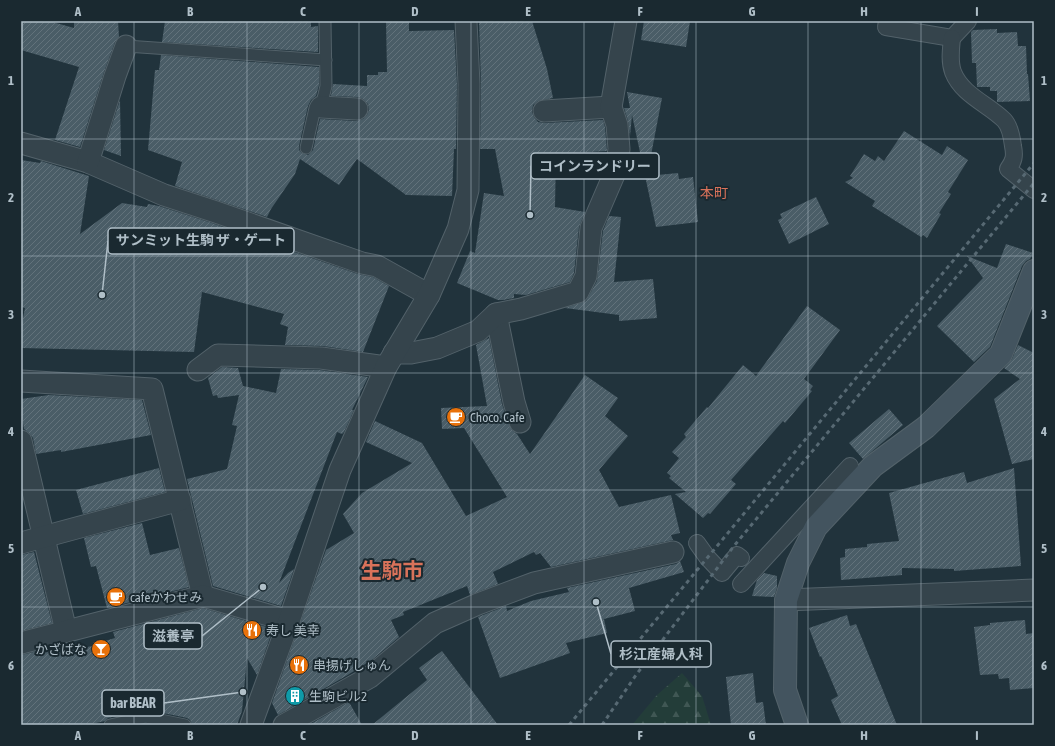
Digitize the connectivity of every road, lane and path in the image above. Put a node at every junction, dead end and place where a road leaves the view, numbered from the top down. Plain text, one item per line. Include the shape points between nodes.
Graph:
1 (325, 21) edge
2 (466, 21) edge
3 (626, 21) edge
4 (887, 21) edge
5 (968, 21) edge
6 (952, 38) junction
7 (126, 46) joint
8 (326, 60) junction
9 (321, 107) junction
10 (611, 107) junction
11 (357, 109) dead end
12 (544, 111) dead end
13 (21, 143) edge
14 (306, 148) dead end
15 (88, 162) junction
16 (1034, 190) edge
17 (1034, 270) edge
18 (429, 295) junction
19 (496, 314) junction
20 (390, 360) junction
21 (198, 370) dead end
22 (21, 381) edge
23 (520, 422) dead end
24 (21, 441) edge
25 (850, 466) dead end
26 (180, 500) junction
27 (44, 537) junction
28 (21, 543) edge
29 (697, 543) dead end
30 (673, 552) dead end
31 (740, 558) dead end
32 (741, 584) dead end
33 (1034, 590) edge
34 (204, 596) junction
35 (786, 600) junction
36 (290, 621) junction
37 (66, 632) junction
38 (21, 643) edge
39 (110, 725) edge
40 (185, 725) edge
41 (251, 725) edge
42 (284, 725) edge
43 (797, 725) edge

1 - 8 lane
2 - 18 street via 469,84 468,190 458,229
3 - 10 street
4 - 6 street via 886,27
5 - 6 street
6 - 16 street via 950,57 953,72 962,88 1005,121 1012,137 1015,155 1008,169
7 - 8 lane
7 - 15 street
8 - 9 lane via 326,86
9 - 11 street
9 - 14 lane via 315,108
10 - 12 street
10 - 19 street via 617,125 619,149 616,170 591,228 586,276 578,292
13 - 15 street
15 - 18 street via 164,195 377,266
17 - 35 main road via 1001,354 926,427 873,466 816,526 798,563
18 - 20 street
19 - 20 street via 478,332 437,348
19 - 23 street
20 - 21 street via 218,355
20 - 36 street via 340,470
22 - 26 street via 152,390
24 - 27 street
25 - 32 street
26 - 27 street
26 - 34 street
27 - 28 street
27 - 37 street
29 - 31 street via 722,573 737,555
30 - 42 street via 534,583 435,623 370,677
33 - 35 street
34 - 36 street
34 - 37 street
35 - 43 main road via 785,690
36 - 41 street
37 - 38 street
39 - 40 lane via 146,717

